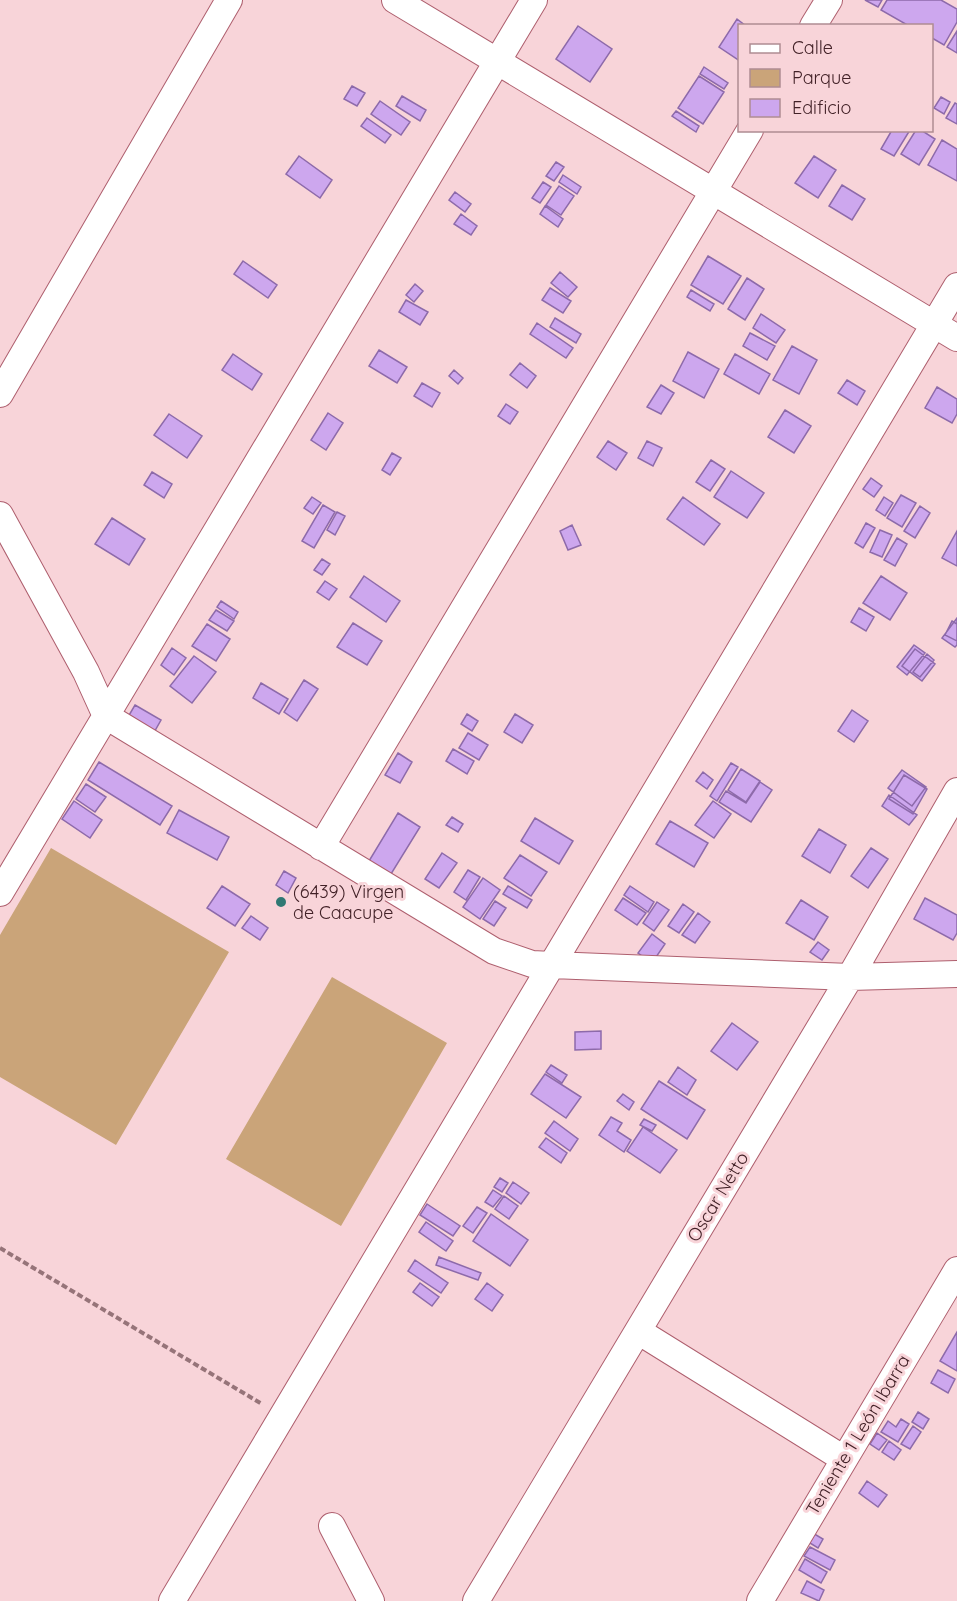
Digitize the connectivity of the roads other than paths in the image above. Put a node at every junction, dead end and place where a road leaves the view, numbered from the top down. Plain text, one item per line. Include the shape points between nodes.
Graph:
1 (229, 0) edge
2 (395, 0) edge
3 (534, 0) edge
4 (828, 0) edge
5 (814, 24) edge
6 (497, 62) junction
7 (749, 132) edge
8 (714, 192) junction
9 (957, 286) edge
10 (934, 324) junction
11 (957, 338) edge
12 (0, 394) edge
13 (0, 515) edge
14 (106, 716) junction
15 (957, 791) edge
16 (321, 846) junction
17 (0, 893) edge
18 (552, 965) junction
19 (957, 974) edge
20 (850, 977) junction
21 (957, 1270) edge
22 (638, 1331) junction
23 (844, 1459) junction
24 (332, 1526) dead end
25 (172, 1601) edge
26 (371, 1601) edge
27 (476, 1601) edge
28 (760, 1601) edge

1 - 12 street
2 - 6 street
3 - 6 street
4 - 5 street
6 - 8 street
6 - 14 street
7 - 8 street
8 - 10 street
8 - 16 street
9 - 10 street
10 - 11 street
10 - 18 street
13 - 14 street
14 - 16 street
14 - 17 street
15 - 20 street, Oscar Netto
16 - 18 street via 494,951 532,964
18 - 20 street
18 - 25 street
19 - 20 street
20 - 22 street, Oscar Netto
21 - 23 street, Teniente 1 León Ibarra
22 - 23 street
22 - 27 street, Oscar Netto
23 - 28 street, Teniente 1 León Ibarra
24 - 26 street

